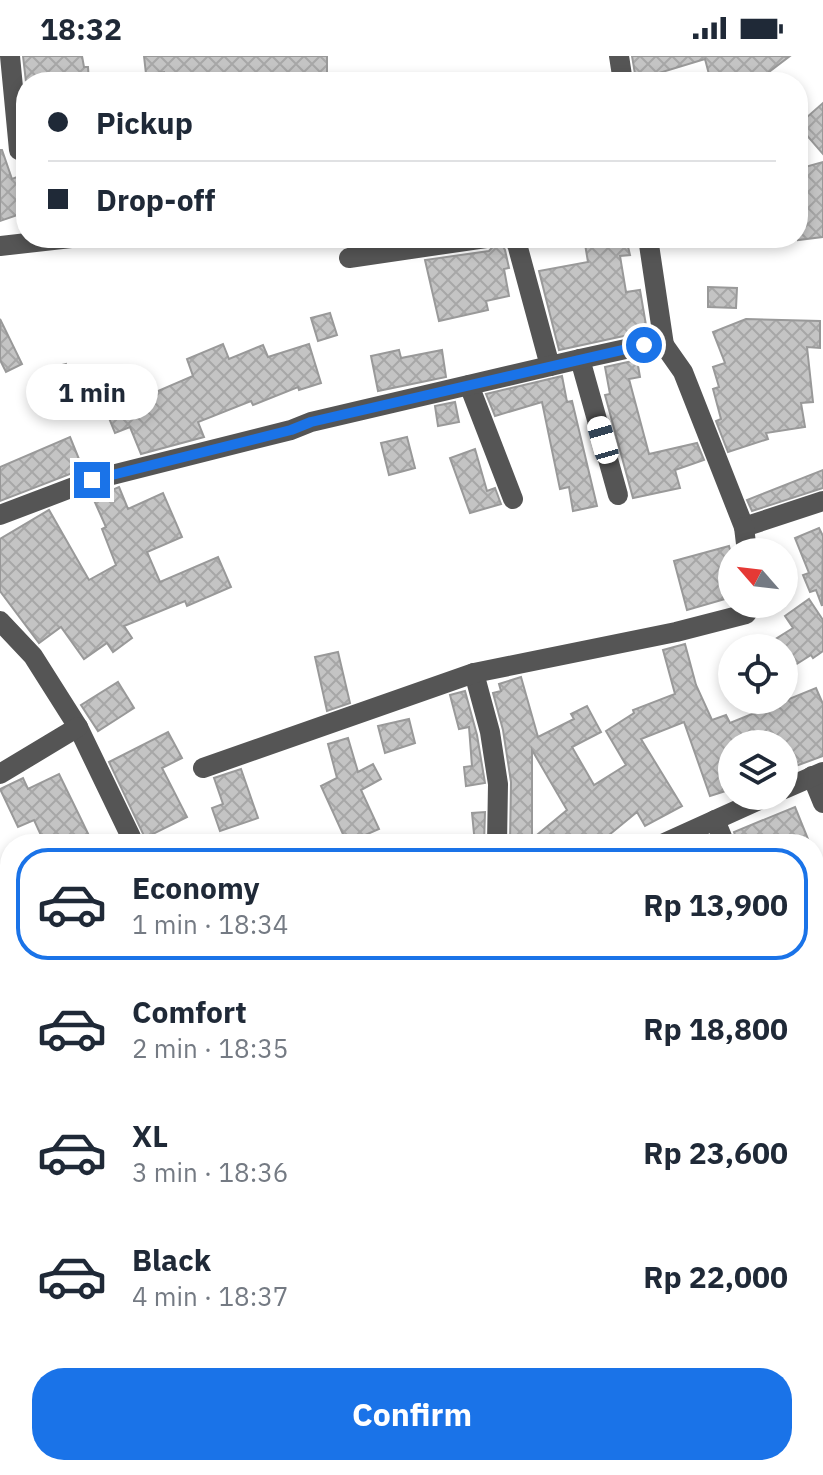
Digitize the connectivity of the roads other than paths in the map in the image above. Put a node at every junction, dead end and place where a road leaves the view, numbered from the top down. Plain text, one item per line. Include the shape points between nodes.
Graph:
1 (10, 56) edge
2 (15, 154) edge
3 (418, 248) edge
4 (518, 248) edge
5 (649, 248) edge
6 (349, 258) dead end
7 (664, 345) junction
8 (580, 359) junction
9 (550, 366) junction
10 (469, 385) junction
11 (618, 495) dead end
12 (513, 499) dead end
13 (823, 501) edge
14 (0, 515) edge
15 (744, 527) junction
16 (745, 538) edge
17 (730, 618) edge
18 (0, 621) edge
19 (474, 673) junction
20 (78, 727) junction
21 (203, 768) dead end
22 (0, 774) edge
23 (817, 774) edge
24 (798, 783) edge
25 (823, 803) edge
26 (737, 810) edge
27 (715, 820) junction
28 (130, 834) edge
29 (497, 834) edge
30 (684, 834) edge
31 (721, 834) edge

1 - 2 street
3 - 6 street
4 - 9 street
5 - 7 street
7 - 8 street
7 - 15 street via 683,372
8 - 9 street
8 - 11 street
9 - 10 street
10 - 12 street
10 - 14 street via 92,480
13 - 15 street
15 - 16 street
17 - 19 street
18 - 20 street via 33,656
19 - 21 street
19 - 29 street via 498,784
20 - 22 street
20 - 28 street
23 - 24 street
23 - 25 street
26 - 27 street
27 - 30 street
27 - 31 street

